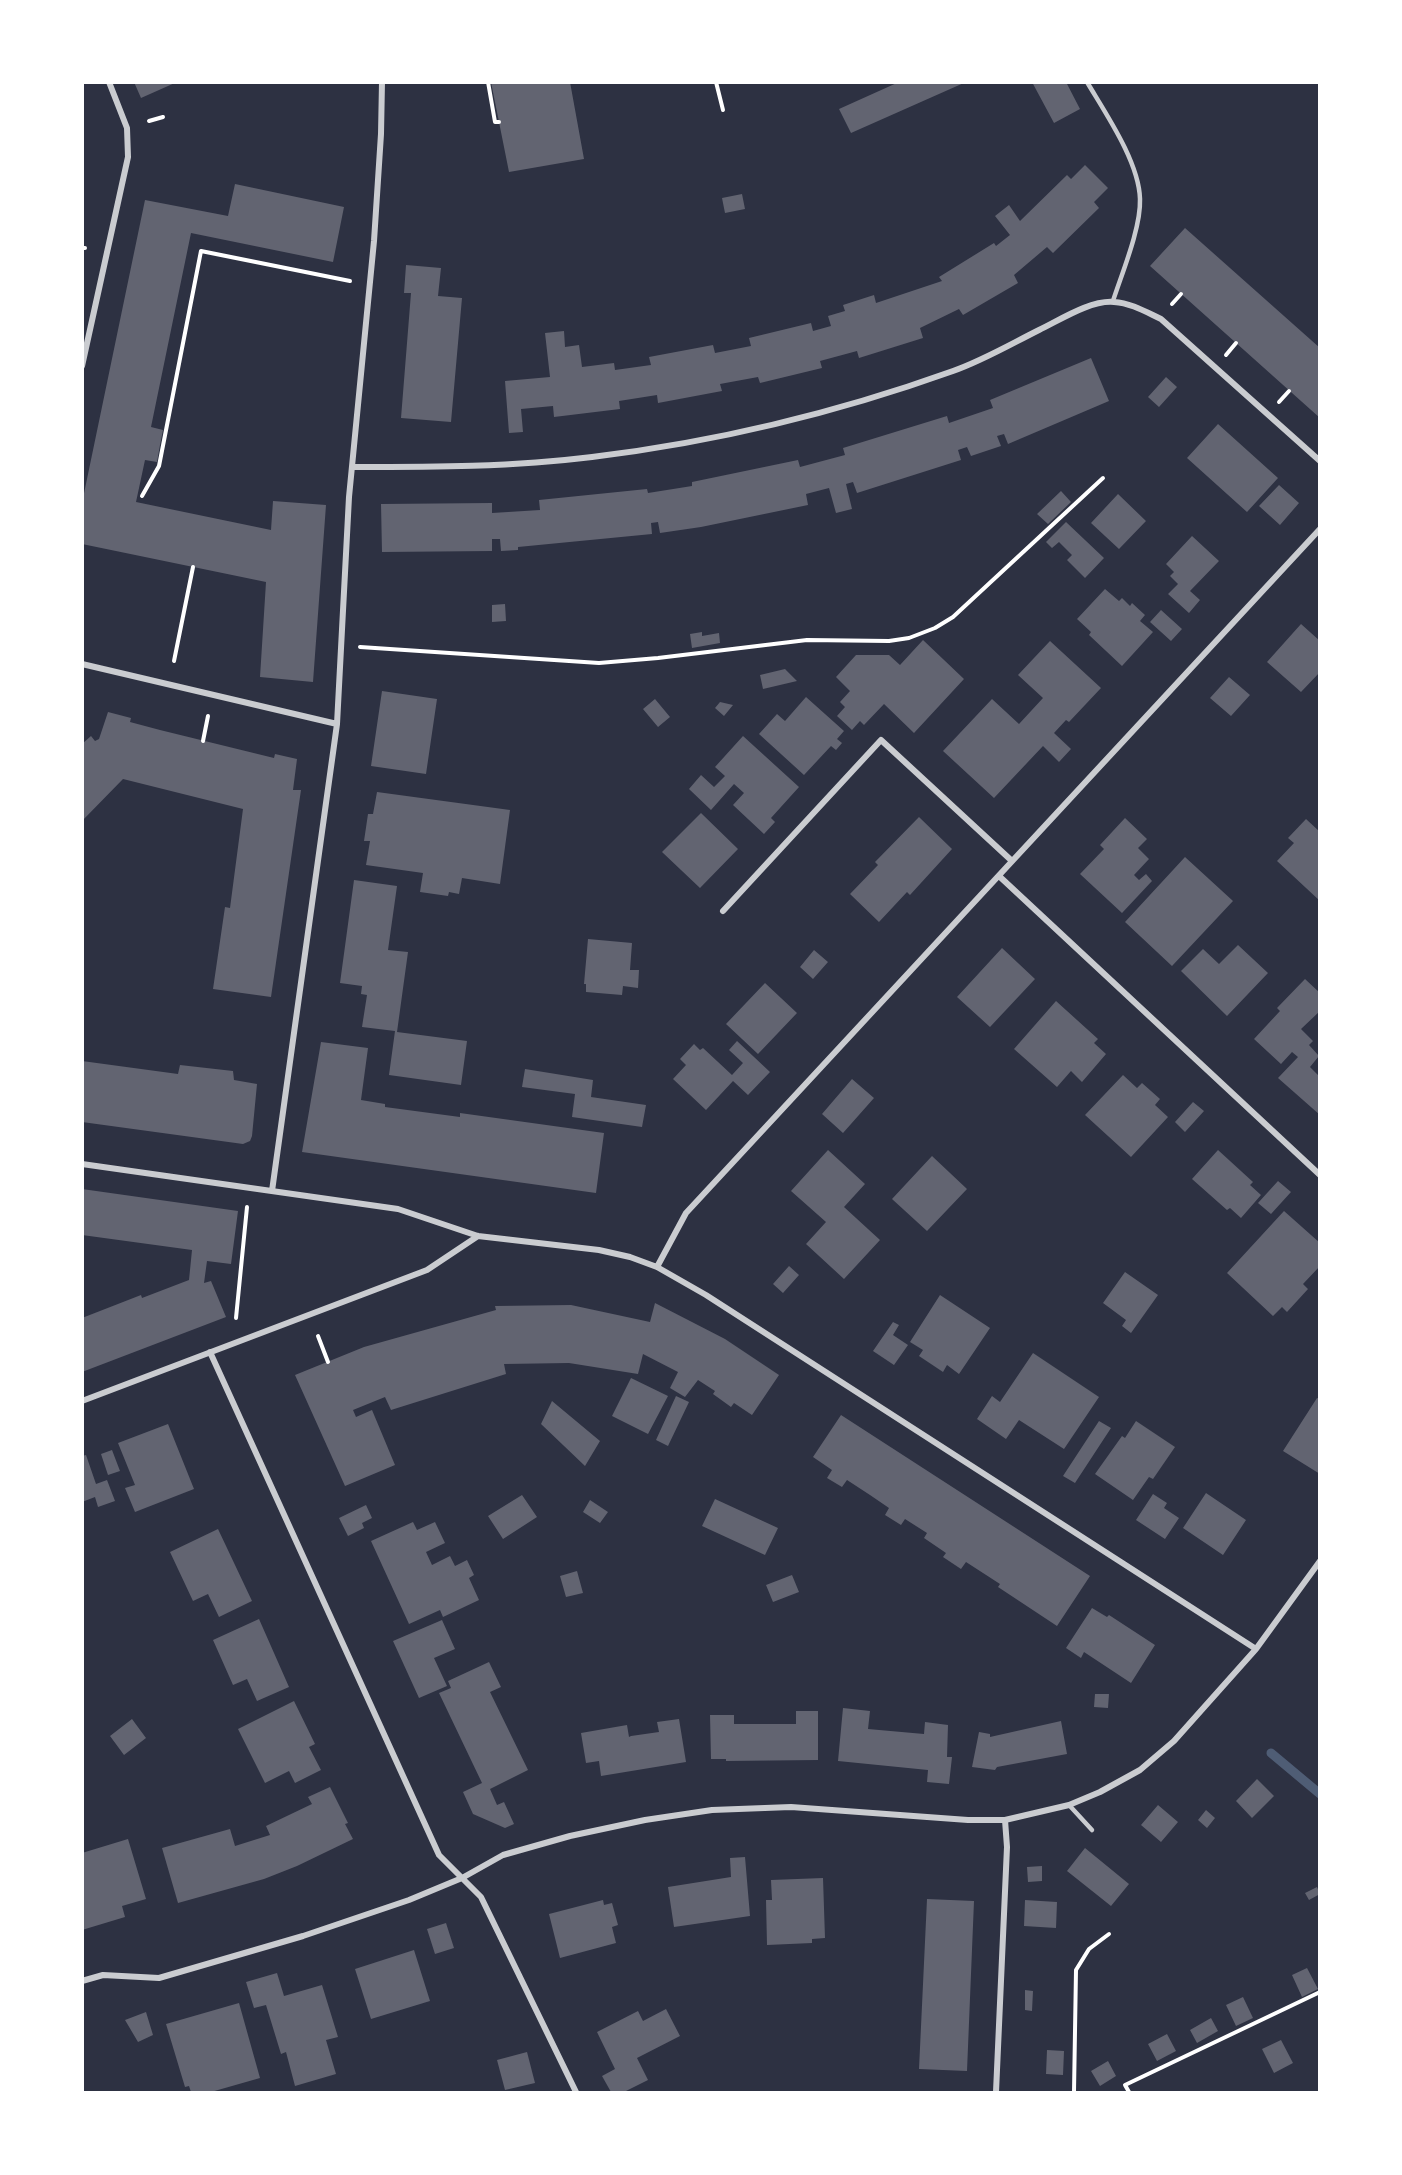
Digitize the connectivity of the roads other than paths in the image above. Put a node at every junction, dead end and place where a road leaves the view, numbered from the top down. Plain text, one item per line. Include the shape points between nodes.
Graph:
1 (109, 82) edge
2 (381, 82) edge
3 (1087, 82) edge
4 (1113, 301) junction
5 (82, 366) edge
6 (1320, 461) edge
7 (352, 467) junction
8 (1320, 529) edge
9 (82, 664) edge
10 (337, 724) junction
11 (1012, 861) junction
12 (999, 876) junction
13 (723, 910) dead end
14 (82, 1164) edge
15 (1320, 1175) edge
16 (272, 1191) junction
17 (478, 1236) junction
18 (657, 1267) junction
19 (210, 1352) junction
20 (82, 1401) edge
21 (1320, 1561) edge
22 (1256, 1650) junction
23 (1069, 1805) junction
24 (1005, 1820) junction
25 (1092, 1830) dead end
26 (462, 1878) junction
27 (82, 1982) edge
28 (576, 2092) edge
29 (996, 2092) edge

1 - 5 street via 127,128 128,157
2 - 7 street via 374,240
3 - 4 lane via 1122,142 1137,179 1140,199 1138,219
4 - 6 street via 1161,319
4 - 7 street via 1087,307 958,369 790,421 591,458 501,465
7 - 10 street
8 - 11 street
9 - 10 street
10 - 16 street
11 - 12 street
11 - 13 street via 881,740
12 - 15 street
12 - 18 street via 686,1213
14 - 16 street
16 - 17 street via 398,1209
17 - 18 street via 599,1251
17 - 19 street via 427,1270
18 - 22 street via 706,1294
19 - 20 street
19 - 26 street via 439,1855
21 - 22 street
22 - 23 street via 1174,1741 1140,1770
23 - 24 street
23 - 25 lane
24 - 26 street via 791,1807 712,1810 570,1836 503,1855
24 - 29 street
26 - 27 street via 303,1936 159,1978 103,1975
26 - 28 street via 481,1897

